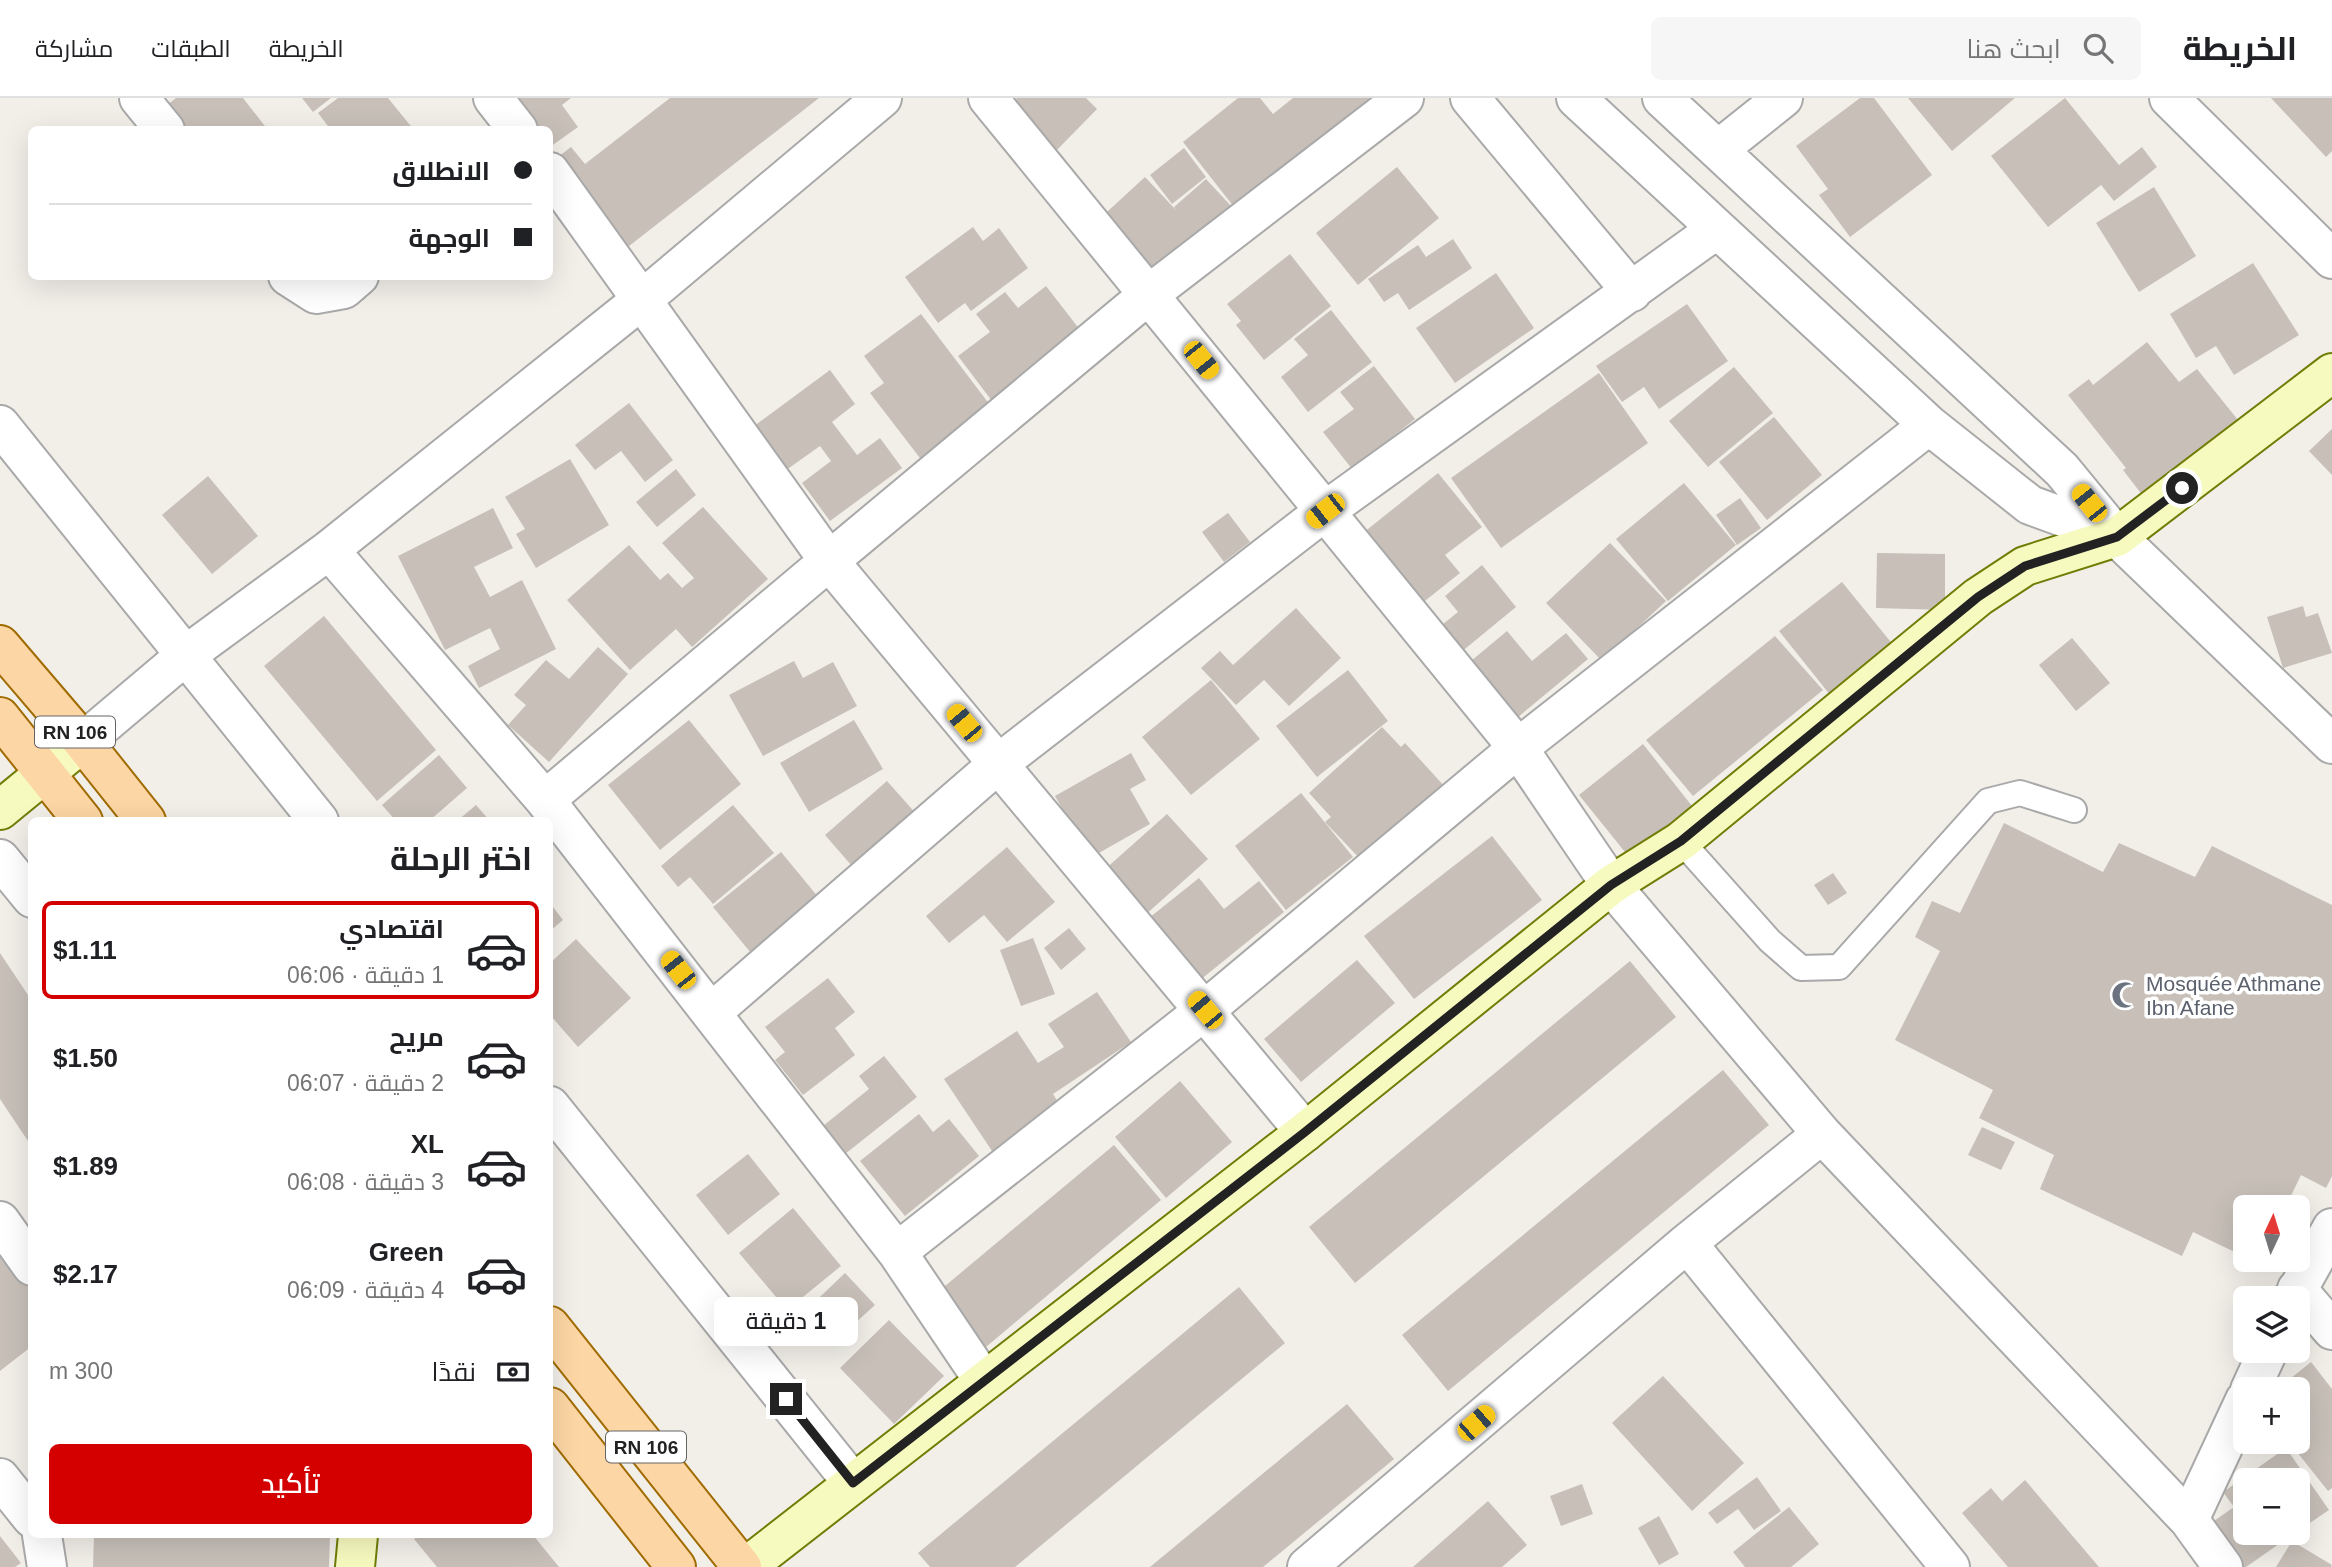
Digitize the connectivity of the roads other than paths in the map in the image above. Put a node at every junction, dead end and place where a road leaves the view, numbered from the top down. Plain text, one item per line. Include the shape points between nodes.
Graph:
1 (139, 98) edge
2 (493, 98) edge
3 (882, 98) edge
4 (988, 98) edge
5 (1404, 98) edge
6 (1470, 98) edge
7 (1576, 98) edge
8 (1662, 98) edge
9 (1783, 98) edge
10 (2169, 98) edge
11 (162, 126) edge
12 (515, 126) edge
13 (1719, 149) junction
14 (553, 176) edge
15 (1717, 229) junction
16 (2332, 259) edge
17 (294, 280) edge
18 (354, 280) edge
19 (1632, 292) junction
20 (1148, 295) junction
21 (642, 300) junction
22 (2332, 373) edge
23 (0, 425) edge
24 (1928, 425) junction
25 (1325, 511) junction
26 (2117, 537) junction
27 (329, 550) junction
28 (829, 561) junction
29 (0, 645) edge
30 (186, 655) junction
31 (0, 717) edge
32 (83, 742) junction
33 (2332, 744) edge
34 (1518, 748) junction
35 (998, 764) junction
36 (45, 774) junction
37 (545, 800) junction
38 (0, 810) edge
39 (2074, 810) dead end
40 (80, 817) edge
41 (143, 817) edge
42 (316, 817) edge
43 (1681, 841) junction
44 (0, 859) edge
45 (1611, 885) junction
46 (28, 893) edge
47 (1205, 1010) junction
48 (712, 1012) junction
49 (553, 1110) edge
50 (1305, 1132) junction
51 (1822, 1134) junction
52 (0, 1221) edge
53 (2332, 1228) edge
54 (1686, 1243) junction
55 (897, 1252) junction
56 (28, 1260) edge
57 (2299, 1286) edge
58 (2310, 1309) edge
59 (553, 1330) edge
60 (2332, 1330) edge
61 (984, 1381) junction
62 (553, 1411) edge
63 (2233, 1426) edge
64 (0, 1478) edge
65 (853, 1483) junction
66 (28, 1513) edge
67 (2189, 1520) junction
68 (42, 1538) edge
69 (358, 1538) edge
70 (47, 1567) edge
71 (355, 1567) edge
72 (676, 1567) edge
73 (744, 1567) edge
74 (1307, 1567) edge
75 (1950, 1567) edge
76 (2222, 1567) edge

1 - 11 street
2 - 12 street
3 - 21 street
4 - 20 street
5 - 20 street
6 - 19 street
7 - 15 street
8 - 13 street
9 - 13 street
10 - 16 street
13 - 26 street via 2062,470
14 - 21 street
15 - 19 street
15 - 24 street
17 - 18 street via 316,294 344,289
19 - 25 street
20 - 25 street
20 - 28 street
21 - 27 street
21 - 28 street
22 - 26 street
23 - 30 street
24 - 26 street via 2030,505
24 - 34 street
25 - 34 street
25 - 35 street
26 - 33 street
26 - 43 street via 2025,566 1978,597
27 - 30 street
27 - 37 street
28 - 35 street
28 - 37 street
29 - 32 main road, RN 106
30 - 32 street
30 - 42 street
31 - 36 main road, RN 106
32 - 36 street
32 - 41 main road, RN 106
34 - 45 street
34 - 47 street
35 - 47 street
35 - 48 street
36 - 38 street
36 - 40 main road, RN 106
37 - 48 street
39 - 43 lane via 2020,793 1988,801 1839,967 1801,968 1770,941
43 - 45 street
44 - 46 street
45 - 50 street
45 - 51 street
47 - 50 street
47 - 55 street
48 - 55 street
49 - 65 street
50 - 61 street
51 - 54 street
51 - 67 street
52 - 56 street
53 - 57 street
54 - 74 street
54 - 75 street
55 - 61 street
58 - 60 street
59 - 73 main road, RN 106
61 - 65 street
62 - 72 main road, RN 106
63 - 67 street
64 - 66 street
65 - 73 street
67 - 76 street
68 - 70 street
69 - 71 street

